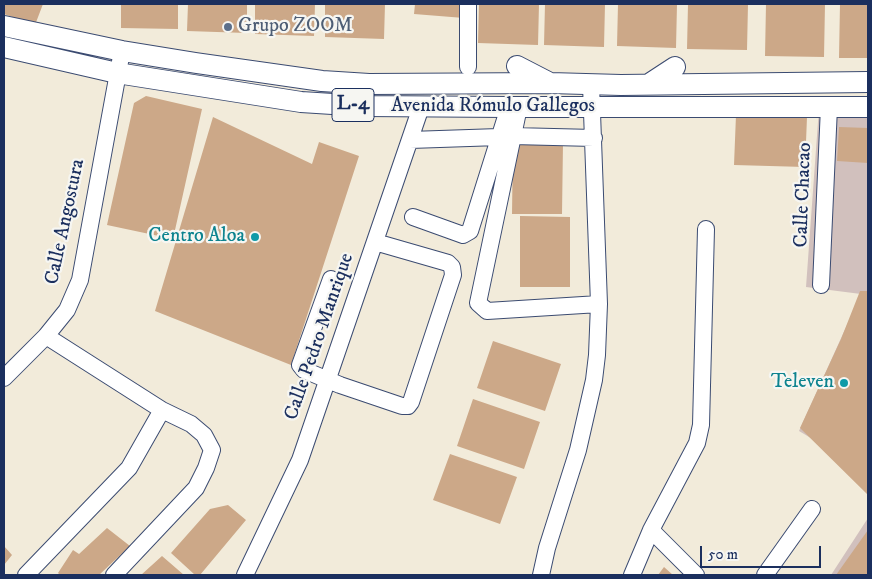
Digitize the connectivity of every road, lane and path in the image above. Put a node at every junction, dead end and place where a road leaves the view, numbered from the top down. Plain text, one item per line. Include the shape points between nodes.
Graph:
1 (468, 4) edge
2 (474, 4) edge
3 (4, 26) edge
4 (4, 47) edge
5 (122, 51) junction
6 (517, 66) dead end
7 (675, 67) dead end
8 (117, 73) junction
9 (868, 82) edge
10 (550, 83) junction
11 (649, 84) junction
12 (591, 85) junction
13 (421, 106) junction
14 (514, 107) junction
15 (829, 107) junction
16 (868, 107) edge
17 (592, 108) junction
18 (506, 137) junction
19 (594, 138) junction
20 (410, 140) junction
21 (413, 216) dead end
22 (706, 229) dead end
23 (375, 242) junction
24 (331, 279) dead end
25 (821, 285) dead end
26 (599, 304) junction
27 (46, 336) junction
28 (4, 378) edge
29 (328, 380) junction
30 (162, 410) junction
31 (812, 509) dead end
32 (651, 530) junction
33 (26, 575) edge
34 (114, 575) edge
35 (245, 575) edge
36 (541, 575) edge
37 (632, 575) edge
38 (696, 575) edge
39 (765, 575) edge

1 - 2 street via 471,66
3 - 5 main road, Avenida Rómulo Gallegos / L-4
4 - 8 main road, Avenida Rómulo Gallegos / L-4
5 - 8 street, Calle Angostura
5 - 10 main road, Avenida Rómulo Gallegos / L-4 via 224,61 322,81 369,84
6 - 10 main road
7 - 11 main road
8 - 13 main road, Avenida Rómulo Gallegos / L-4 via 301,102
8 - 27 street, Calle Angostura via 80,280 67,310
9 - 11 main road, Avenida Rómulo Gallegos / L-4
10 - 12 main road, Avenida Rómulo Gallegos / L-4
11 - 12 main road, Avenida Rómulo Gallegos / L-4
12 - 17 street
13 - 14 main road, Avenida Rómulo Gallegos / L-4
13 - 20 street, Calle Pedro Manrique
14 - 17 main road, Avenida Rómulo Gallegos / L-4
14 - 18 street
15 - 16 main road, Avenida Rómulo Gallegos / L-4
15 - 17 main road, Avenida Rómulo Gallegos / L-4
15 - 25 street, Calle Chacao
17 - 19 street
18 - 19 street
18 - 20 street
18 - 21 street via 467,234
18 - 26 street via 478,303 487,311
19 - 26 street
20 - 23 street, Calle Pedro Manrique
22 - 32 street via 701,425 697,443
23 - 29 street, Calle Pedro Manrique
23 - 29 street via 448,263 452,267 453,275 411,402 402,406
24 - 29 street via 300,365 304,370
26 - 36 street via 594,380 578,450
27 - 28 street, Calle Angostura
27 - 30 street
29 - 35 street, Calle Pedro Manrique via 300,460
30 - 33 street via 129,468
30 - 34 street via 191,424 204,435 212,450 196,488
31 - 39 street
32 - 37 street
32 - 38 street

